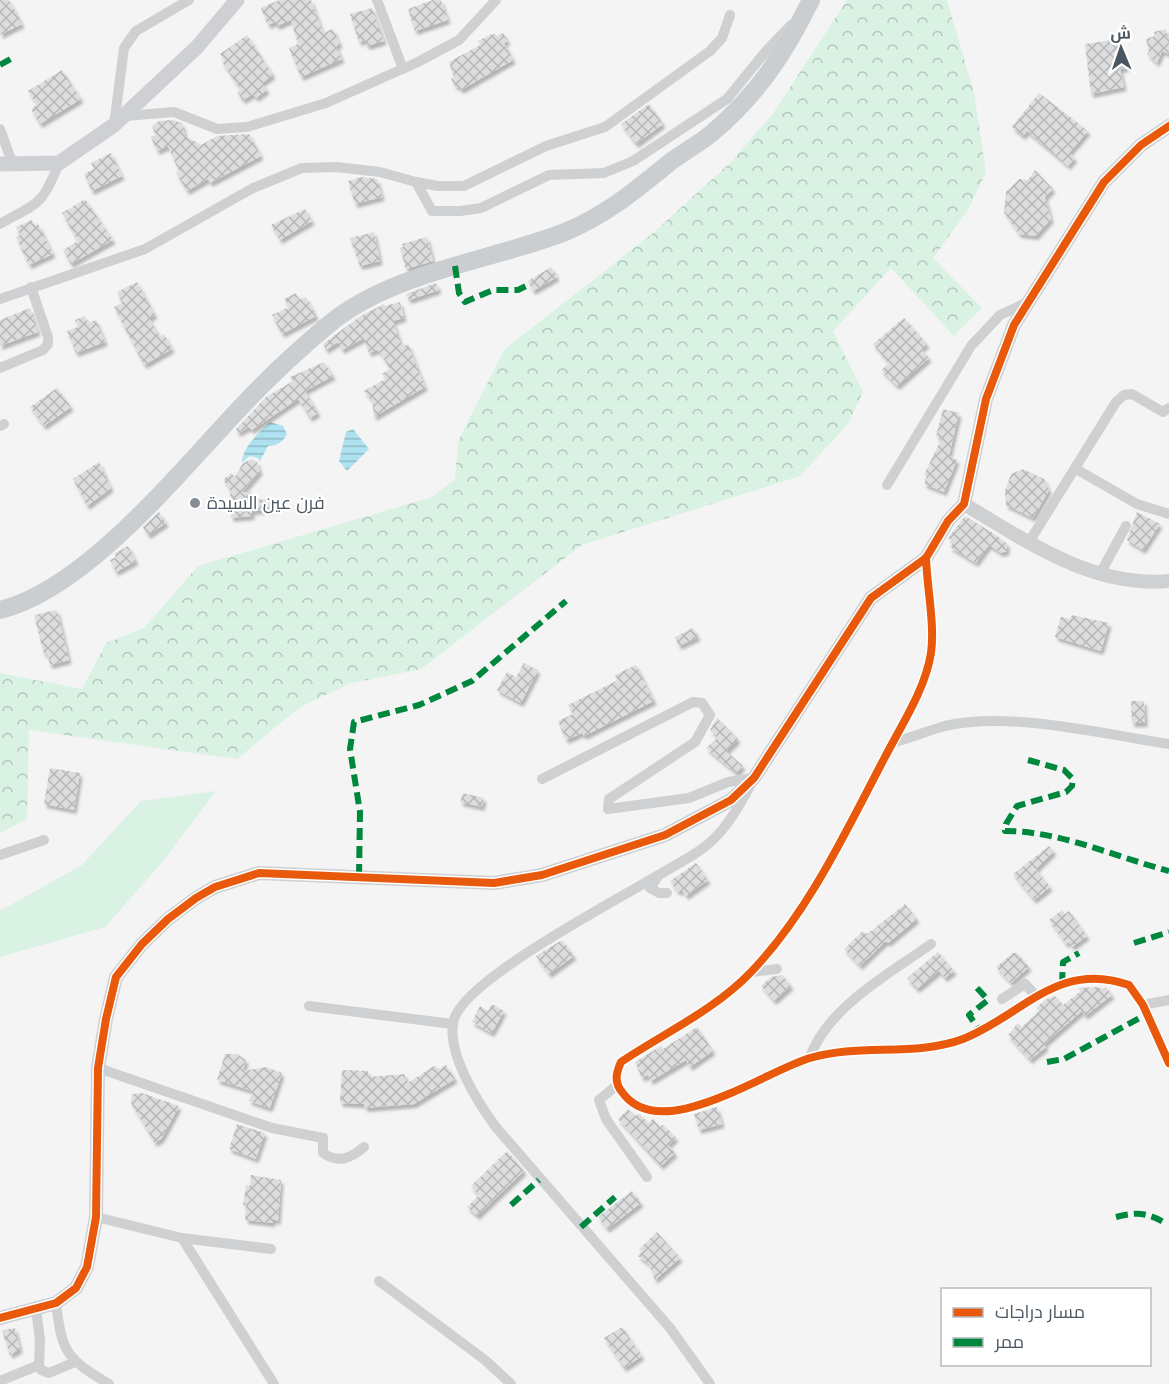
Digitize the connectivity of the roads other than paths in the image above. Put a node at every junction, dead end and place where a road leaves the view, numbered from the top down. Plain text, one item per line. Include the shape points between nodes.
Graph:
1 (189, 0) edge
2 (237, 0) edge
3 (377, 0) edge
4 (496, 0) edge
5 (808, 5) edge
6 (730, 15) dead end
7 (403, 69) junction
8 (120, 121) junction
9 (1169, 126) edge
10 (0, 129) edge
11 (6, 163) edge
12 (59, 163) junction
13 (416, 182) junction
14 (0, 224) edge
15 (32, 287) junction
16 (0, 298) edge
17 (1026, 303) junction
18 (0, 368) edge
19 (1167, 412) edge
20 (1076, 468) junction
21 (887, 485) dead end
22 (964, 504) junction
23 (1169, 514) edge
24 (1126, 526) dead end
25 (1029, 542) junction
26 (926, 558) junction
27 (1101, 573) junction
28 (1169, 581) edge
29 (0, 610) edge
30 (892, 743) junction
31 (1169, 744) edge
32 (754, 778) junction
33 (542, 779) dead end
34 (44, 840) dead end
35 (0, 855) edge
36 (661, 873) junction
37 (668, 893) dead end
38 (931, 944) dead end
39 (777, 969) dead end
40 (751, 972) junction
41 (1036, 996) junction
42 (1002, 999) dead end
43 (1169, 1000) edge
44 (309, 1005) dead end
45 (1143, 1005) junction
46 (453, 1023) junction
47 (810, 1058) junction
48 (1169, 1063) edge
49 (98, 1068) junction
50 (617, 1085) junction
51 (364, 1148) dead end
52 (647, 1177) dead end
53 (96, 1217) junction
54 (182, 1238) junction
55 (271, 1249) dead end
56 (379, 1281) dead end
57 (56, 1303) junction
58 (36, 1309) junction
59 (0, 1318) edge
60 (75, 1362) junction
61 (39, 1365) junction
62 (0, 1381) edge
63 (109, 1384) edge
64 (274, 1384) edge
65 (511, 1384) edge
66 (710, 1384) edge

1 - 8 street via 136,31 124,48
2 - 8 main road via 197,47
3 - 7 street
4 - 7 street via 459,40
5 - 13 street via 727,99 633,161 604,173 549,176 481,208 460,212 432,211
5 - 29 main road via 781,58 740,108 630,195 565,232 437,272 368,299 339,316 286,362 126,529 51,589
6 - 13 street via 722,38 710,51 605,127 546,146 464,186
7 - 8 street via 326,103 247,127 217,129 174,111
8 - 12 main road
9 - 17 street via 1141,145 1104,182
10 - 11 street
11 - 12 main road
12 - 14 street via 41,201
13 - 15 street via 380,172 302,168 253,188 145,249
15 - 16 street
15 - 18 street via 48,344 43,350
17 - 21 street via 1000,315 971,346
17 - 22 street via 986,399
19 - 20 street via 1132,394 1124,395
20 - 23 street via 1137,504
20 - 25 street
22 - 25 street
22 - 26 street via 948,521
24 - 27 street
25 - 27 street via 1057,559
26 - 30 street via 931,651 928,668
26 - 32 street via 871,598
27 - 28 street
30 - 31 street via 946,726 1002,722
30 - 40 street via 825,869
32 - 33 street via 728,782 689,798 608,809 609,799 695,742 710,715 702,703 693,702
32 - 36 street via 724,827 700,850
32 - 49 street via 731,800 665,835 542,875 494,883 259,873 215,887 168,919 116,977
34 - 35 street
36 - 37 street via 650,888
36 - 46 street via 581,918 501,972 470,995 457,1009
38 - 47 street via 842,1011 815,1043
39 - 40 street
40 - 50 street via 717,1001 621,1062
41 - 42 street via 1024,984
41 - 45 street via 1079,979 1105,978 1129,985
41 - 47 street via 961,1040
43 - 45 street
44 - 46 street
45 - 48 street
46 - 66 street via 456,1048 473,1095 495,1126 670,1328
47 - 50 street via 708,1103 678,1110 660,1110 632,1102
49 - 51 street via 272,1128 323,1138 323,1153 332,1159 350,1159
49 - 53 street
50 - 52 street via 598,1100 606,1119
53 - 54 street
53 - 57 street via 87,1267 76,1288
54 - 55 street
54 - 64 street
56 - 65 street
57 - 58 street
57 - 60 street via 60,1337
58 - 59 street
58 - 61 street
60 - 61 street via 49,1373
60 - 63 street
61 - 62 street

